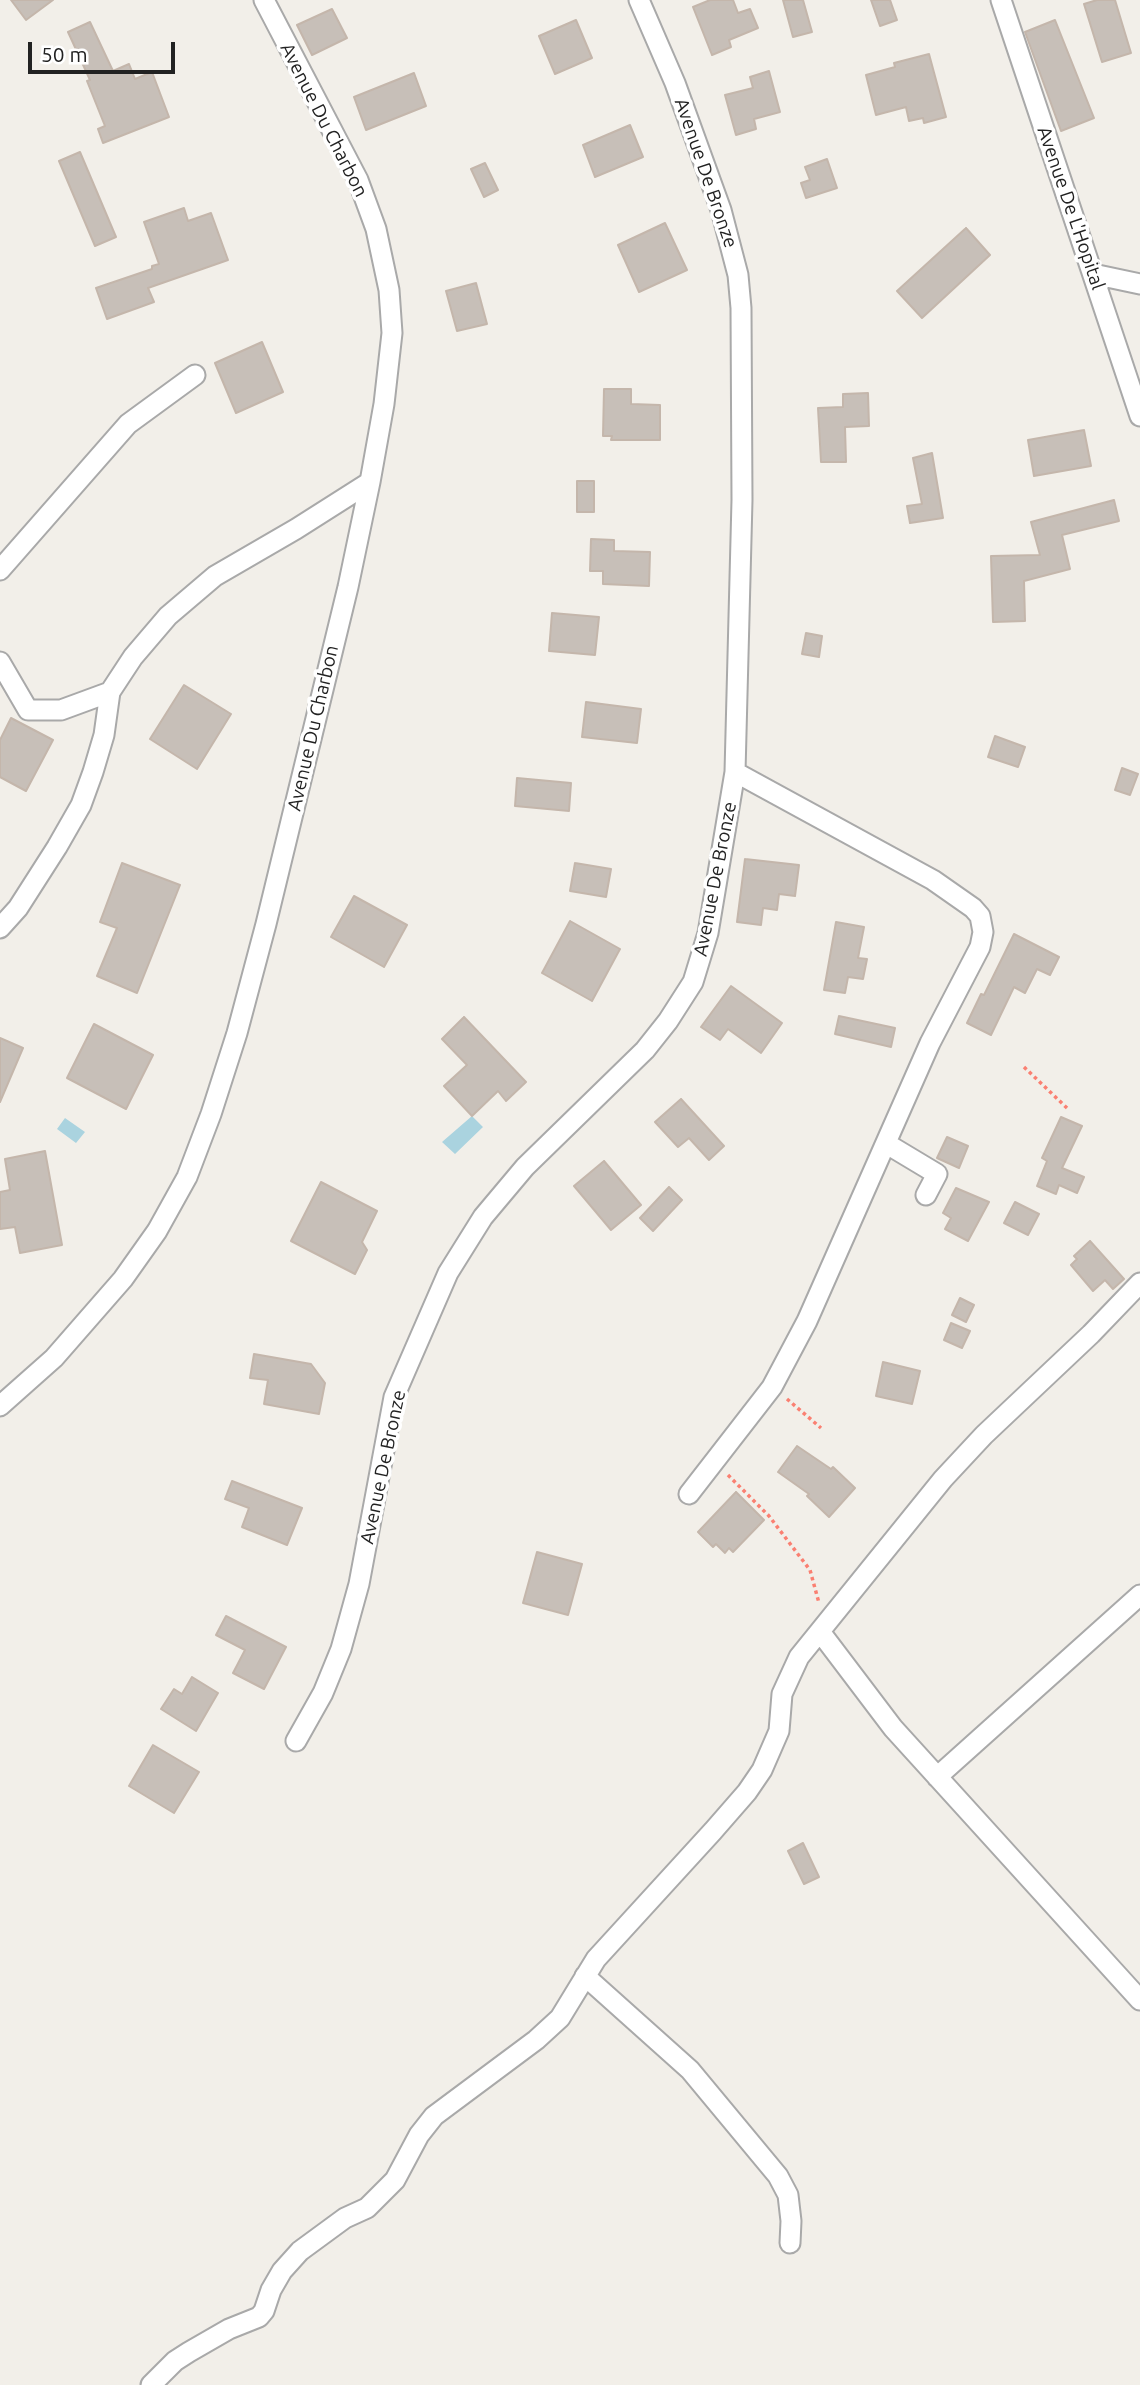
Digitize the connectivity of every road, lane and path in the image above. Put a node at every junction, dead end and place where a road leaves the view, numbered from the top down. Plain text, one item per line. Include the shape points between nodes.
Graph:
1 (264, 0) edge
2 (639, 0) edge
3 (1001, 0) edge
4 (1093, 274) junction
5 (1140, 284) edge
6 (195, 375) dead end
7 (1140, 416) edge
8 (370, 482) junction
9 (0, 570) edge
10 (0, 662) edge
11 (110, 692) junction
12 (736, 772) junction
13 (0, 928) edge
14 (1024, 1067) dead end
15 (1067, 1108) dead end
16 (887, 1144) junction
17 (926, 1195) dead end
18 (1140, 1283) edge
19 (772, 1387) junction
20 (0, 1406) edge
21 (821, 1428) dead end
22 (713, 1461) junction
23 (689, 1494) dead end
24 (1140, 1595) edge
25 (821, 1633) junction
26 (296, 1741) dead end
27 (937, 1777) junction
28 (585, 1976) junction
29 (1140, 2000) edge
30 (790, 2242) dead end
31 (151, 2385) edge

1 - 8 street, Avenue Du Charbon via 358,180 376,229 392,333
2 - 12 street, Avenue De Bronze via 717,197 738,275 742,500
3 - 4 street, Avenue De L'Hopital
4 - 5 street
4 - 7 street, Avenue De L'Hopital
6 - 9 street via 128,424
8 - 11 street via 215,576 168,616
8 - 20 street, Avenue Du Charbon via 263,936 237,1033 187,1177 123,1279 54,1358
10 - 11 street via 28,710 61,710
11 - 13 street via 104,735 81,805 18,908
12 - 16 street via 933,880 980,916 980,947 930,1044
12 - 26 street, Avenue De Bronze via 708,933 693,982 645,1050 525,1167 483,1217 430,1310 394,1397 359,1584 341,1649
14 - 15 path
16 - 17 street via 937,1174
16 - 19 street
18 - 25 street via 943,1479
19 - 21 path
19 - 22 street
22 - 23 street
22 - 25 path via 769,1516 810,1570
24 - 27 street
25 - 27 street via 893,1728
25 - 28 street via 799,1657 788,1678 779,1731 767,1761 747,1791
27 - 29 street
28 - 30 street via 690,2070 771,2167 788,2195
28 - 31 street via 571,2002 536,2040 434,2116 395,2180 367,2208 300,2251 282,2271 259,2317 189,2352

